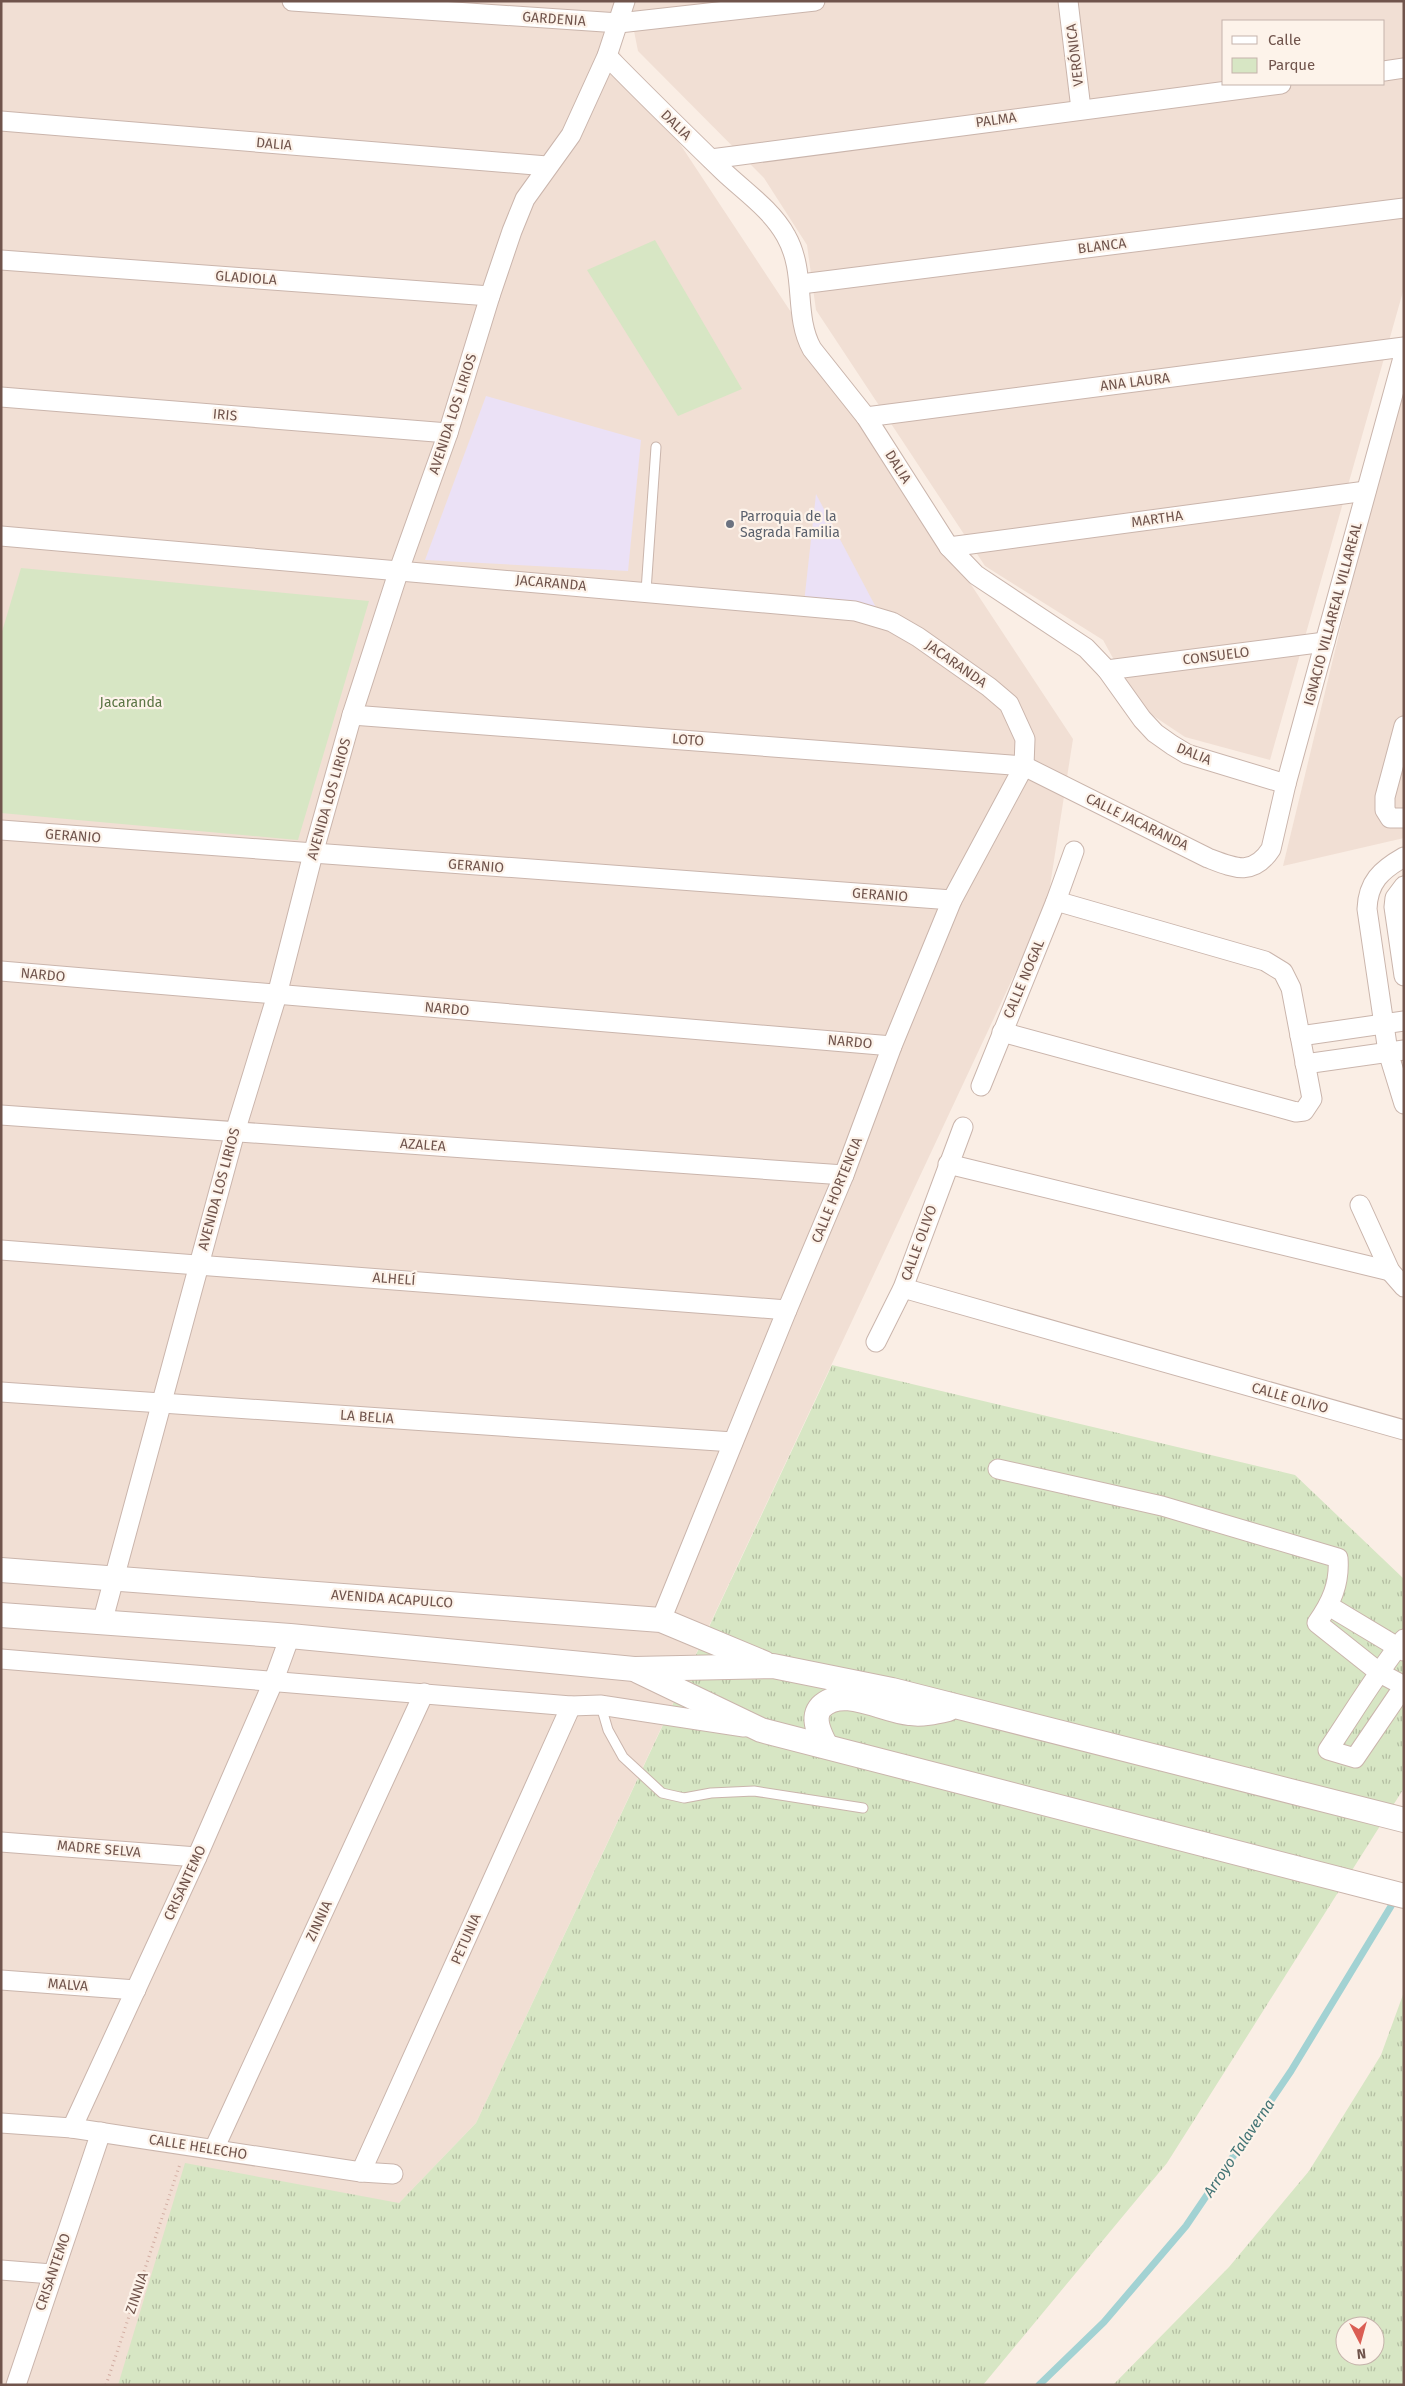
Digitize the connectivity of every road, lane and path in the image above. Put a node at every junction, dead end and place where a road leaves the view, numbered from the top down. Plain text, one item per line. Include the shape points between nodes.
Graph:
1 (292, 1) edge
2 (625, 1) edge
3 (815, 1) edge
4 (1068, 1) edge
5 (619, 23) junction
6 (608, 56) junction
7 (1404, 68) edge
8 (1385, 71) edge
9 (1273, 85) edge
10 (1081, 109) junction
11 (1, 122) edge
12 (711, 159) junction
13 (547, 166) junction
14 (1404, 208) edge
15 (1, 260) edge
16 (801, 284) junction
17 (490, 296) junction
18 (1404, 347) edge
19 (1404, 354) edge
20 (1, 398) edge
21 (866, 417) junction
22 (448, 433) junction
23 (656, 447) dead end
24 (1366, 491) junction
25 (1, 536) edge
26 (949, 547) junction
27 (399, 570) junction
28 (646, 592) junction
29 (1325, 642) junction
30 (1107, 670) junction
31 (352, 715) junction
32 (1404, 726) edge
33 (1024, 766) junction
34 (1286, 784) junction
35 (1395, 816) edge
36 (1, 830) edge
37 (1074, 852) dead end
38 (313, 854) junction
39 (1404, 857) edge
40 (1252, 866) joint
41 (1404, 886) edge
42 (952, 900) junction
43 (1056, 901) junction
44 (1, 972) edge
45 (1404, 976) edge
46 (277, 995) junction
47 (1404, 1021) edge
48 (1383, 1024) junction
49 (1002, 1032) junction
50 (1300, 1036) junction
51 (892, 1046) junction
52 (1396, 1051) edge
53 (1305, 1064) junction
54 (981, 1086) dead end
55 (1404, 1104) edge
56 (1, 1115) edge
57 (963, 1127) dead end
58 (235, 1132) junction
59 (948, 1164) junction
60 (844, 1175) junction
61 (1360, 1205) dead end
62 (1, 1250) edge
63 (199, 1264) junction
64 (1390, 1271) junction
65 (1404, 1287) edge
66 (903, 1288) junction
67 (787, 1310) junction
68 (876, 1342) dead end
69 (1, 1392) edge
70 (162, 1404) junction
71 (1404, 1430) edge
72 (733, 1442) junction
73 (998, 1468) dead end
74 (1, 1570) edge
75 (114, 1578) junction
76 (1329, 1606) junction
77 (1, 1616) edge
78 (661, 1620) junction
79 (102, 1623) junction
80 (290, 1636) junction
81 (1401, 1646) edge
82 (1, 1659) edge
83 (773, 1666) junction
84 (634, 1669) junction
85 (1380, 1673) junction
86 (274, 1680) junction
87 (1404, 1686) edge
88 (424, 1693) junction
89 (600, 1705) junction
90 (571, 1706) junction
91 (959, 1707) junction
92 (761, 1730) junction
93 (826, 1746) junction
94 (863, 1808) dead end
95 (1404, 1820) edge
96 (1, 1842) edge
97 (197, 1857) junction
98 (1404, 1896) edge
99 (1, 1980) edge
100 (136, 1990) junction
101 (1, 2122) edge
102 (72, 2128) junction
103 (101, 2132) junction
104 (186, 2145) junction
105 (214, 2149) junction
106 (361, 2172) junction
107 (394, 2174) dead end
108 (1, 2270) edge
109 (52, 2274) junction
110 (16, 2385) edge
111 (106, 2385) edge

1 - 5 street, GARDENIA
2 - 5 street, AVENIDA LOS LIRIOS
3 - 5 street, GARDENIA
4 - 10 street, VERÓNICA
5 - 6 street, AVENIDA LOS LIRIOS
6 - 12 street, DALIA
6 - 13 street, AVENIDA LOS LIRIOS via 571,135
7 - 8 street
9 - 10 street, PALMA
10 - 12 street, PALMA
11 - 13 street, DALIA
12 - 16 street, DALIA via 765,210 786,236
13 - 17 street, AVENIDA LOS LIRIOS via 525,199
14 - 16 street, BLANCA
15 - 17 street, GLADIOLA
16 - 21 street, DALIA via 805,337
17 - 22 street, AVENIDA LOS LIRIOS
18 - 21 street, ANA LAURA
19 - 24 street, IGNACIO VILLAREAL VILLAREAL
20 - 22 street, IRIS
21 - 26 street, DALIA
22 - 27 street, AVENIDA LOS LIRIOS
23 - 28 lane
24 - 26 street, MARTHA
24 - 29 street, IGNACIO VILLAREAL VILLAREAL
25 - 27 street, JACARANDA
26 - 30 street, DALIA via 976,575 1086,648
27 - 28 street, JACARANDA
27 - 31 street, AVENIDA LOS LIRIOS
28 - 33 street, JACARANDA via 855,611 892,622 918,637 1009,704 1025,739
29 - 30 street, CONSUELO
29 - 34 street, IGNACIO VILLAREAL VILLAREAL
30 - 34 street, DALIA via 1154,733 1172,745 1187,754
31 - 33 street, LOTO
31 - 38 street, AVENIDA LOS LIRIOS
32 - 35 street via 1385,798
33 - 40 street, CALLE JACARANDA via 1208,858 1237,868
33 - 42 street, CALLE HORTENCIA
34 - 40 street, IGNACIO VILLAREAL VILLAREAL via 1271,849 1265,858
36 - 38 street, GERANIO
37 - 43 street
38 - 42 street, GERANIO
38 - 46 street, AVENIDA LOS LIRIOS
39 - 48 street via 1375,877 1368,897
41 - 45 street via 1395,898 1394,907
42 - 51 street, CALLE HORTENCIA
43 - 49 street, CALLE NOGAL
43 - 50 street, CALLE NOGAL via 1265,961 1276,967 1283,972 1291,988
44 - 46 street, NARDO
46 - 51 street, NARDO
46 - 58 street, AVENIDA LOS LIRIOS
47 - 48 street
48 - 50 street
48 - 52 street
49 - 53 street, CALLE NOGAL via 1296,1112 1304,1111 1312,1099
49 - 54 street
50 - 53 street, CALLE NOGAL
51 - 60 street, CALLE HORTENCIA
52 - 53 street
52 - 55 street
56 - 58 street, AZALEA
57 - 59 street, CALLE OLIVO
58 - 60 street, AZALEA
58 - 63 street, AVENIDA LOS LIRIOS
59 - 64 street
59 - 66 street, CALLE OLIVO
60 - 67 street, CALLE HORTENCIA
61 - 64 street
62 - 63 street, ALHELÍ
63 - 67 street, ALHELÍ
63 - 70 street, AVENIDA LOS LIRIOS
64 - 65 street
66 - 68 street
66 - 71 street, CALLE OLIVO
67 - 72 street, CALLE HORTENCIA
69 - 70 street, LA BELIA
70 - 72 street, LA BELIA
70 - 75 street, AVENIDA LOS LIRIOS
72 - 78 street, CALLE HORTENCIA
73 - 76 street via 1162,1506 1338,1558 1337,1585
74 - 75 street, AVENIDA ACAPULCO
75 - 78 street, AVENIDA ACAPULCO
75 - 79 street, AVENIDA LOS LIRIOS
76 - 81 street
76 - 85 street via 1317,1624
77 - 79 street
78 - 83 street, AVENIDA ACAPULCO
79 - 80 street
80 - 84 street
80 - 86 street, CRISANTEMO
81 - 85 street
82 - 86 street
83 - 84 street
83 - 91 street
84 - 92 street
85 - 87 street
85 - 87 street via 1328,1750 1355,1758
86 - 88 street
86 - 97 street, CRISANTEMO
88 - 90 street
88 - 105 street, ZINNIA
89 - 90 street
89 - 92 street
89 - 94 lane via 608,1730 624,1757 662,1793 684,1798 754,1791
90 - 106 street, PETUNIA
91 - 93 street via 909,1713 844,1698 827,1701 818,1711 816,1722
91 - 95 street
92 - 93 street
93 - 98 street
96 - 97 street, MADRE SELVA
97 - 100 street, CRISANTEMO
99 - 100 street, MALVA
100 - 102 street, CRISANTEMO
101 - 102 street, CALLE HELECHO
102 - 103 street, CALLE HELECHO
103 - 104 street, CALLE HELECHO
103 - 109 street, CRISANTEMO
104 - 105 street, CALLE HELECHO
104 - 111 path, ZINNIA
105 - 106 street, CALLE HELECHO
106 - 107 street, CALLE HELECHO
108 - 109 street
109 - 110 street, CRISANTEMO

